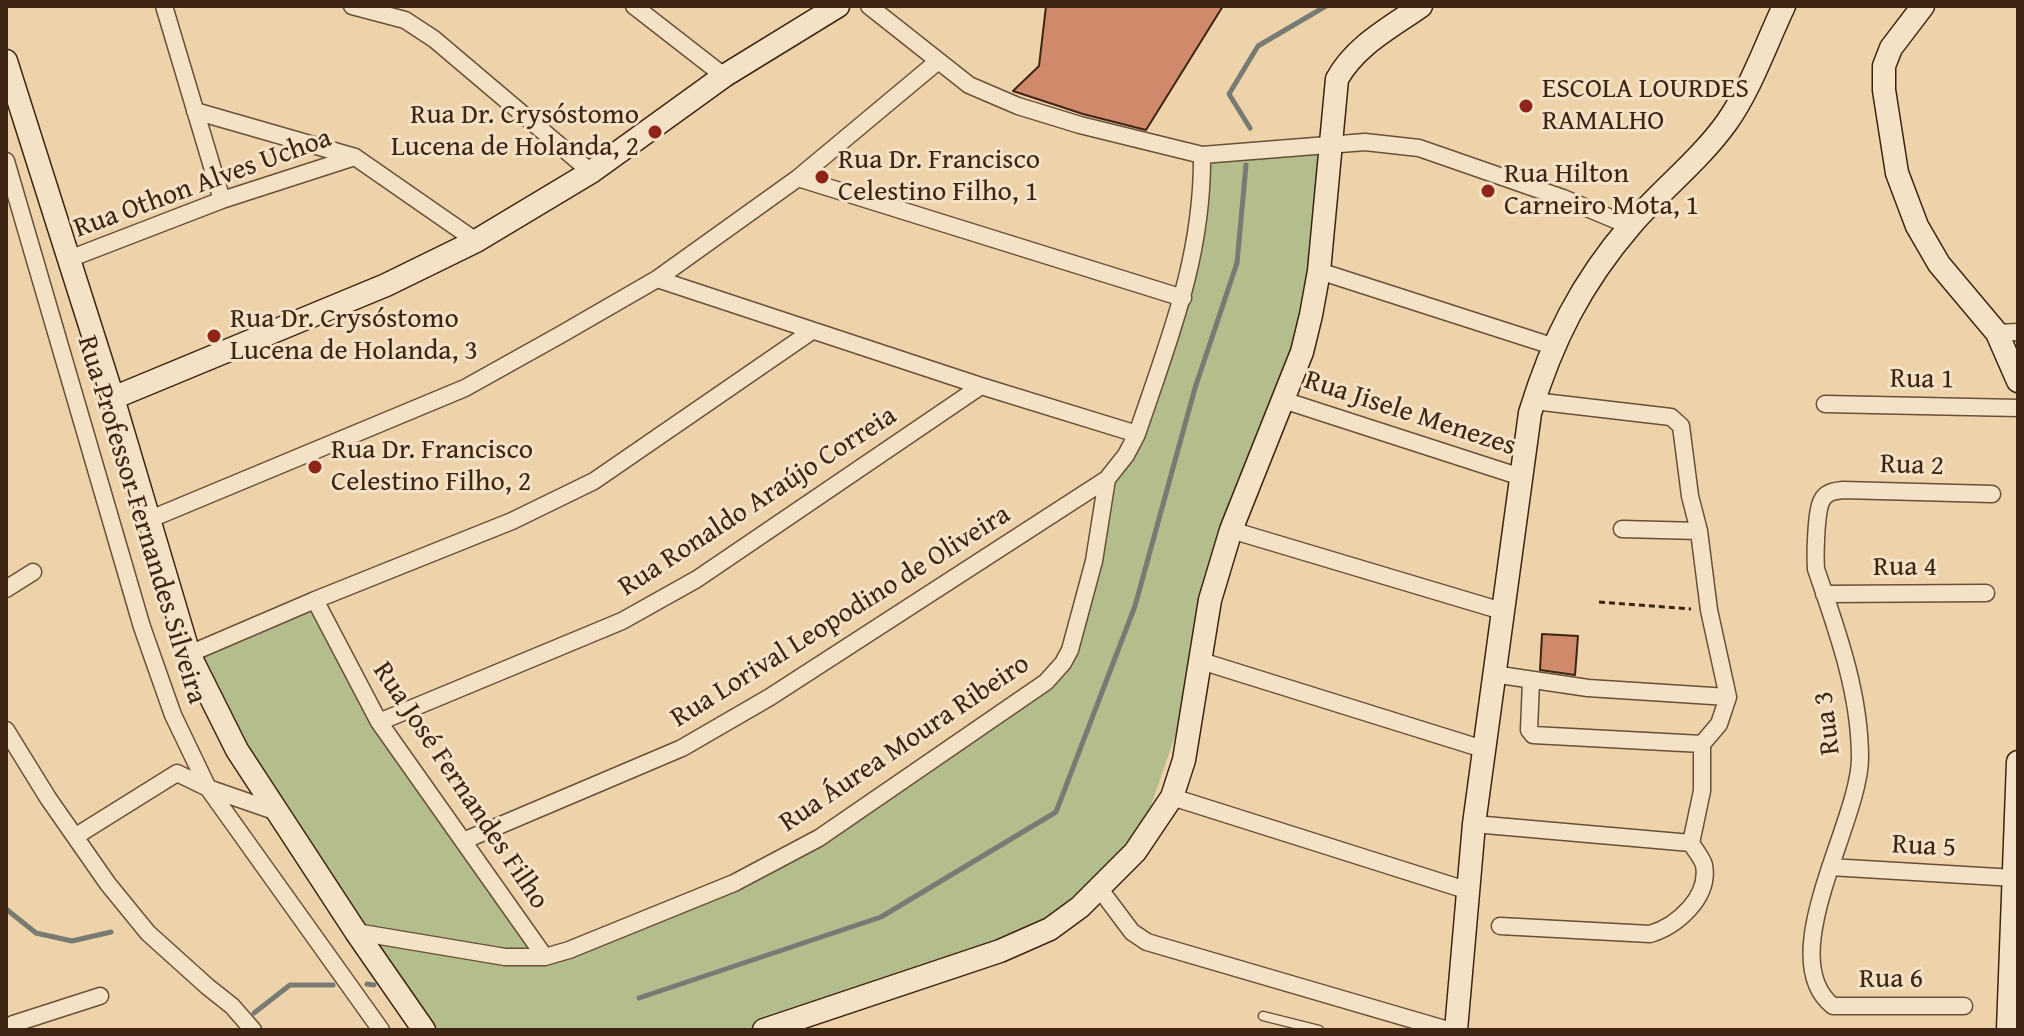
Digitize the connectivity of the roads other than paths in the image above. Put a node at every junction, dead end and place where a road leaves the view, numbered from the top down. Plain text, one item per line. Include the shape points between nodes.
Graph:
1 (164, 6) edge
2 (352, 6) edge
3 (634, 6) edge
4 (838, 6) edge
5 (869, 6) edge
6 (1421, 6) edge
7 (1784, 6) edge
8 (1923, 6) edge
9 (6, 61) edge
10 (937, 62) junction
11 (724, 76) junction
12 (195, 111) junction
13 (1332, 145) junction
14 (1202, 155) junction
15 (355, 157) junction
16 (6, 161) edge
17 (591, 172) junction
18 (798, 178) junction
19 (222, 200) junction
20 (1630, 226) junction
21 (476, 241) junction
22 (69, 259) junction
23 (1319, 271) junction
24 (657, 279) junction
25 (1183, 298) junction
26 (812, 331) junction
27 (2008, 332) edge
28 (1552, 346) junction
29 (2018, 381) edge
30 (981, 386) junction
31 (113, 398) junction
32 (1283, 400) junction
33 (1534, 401) junction
34 (1825, 404) dead end
35 (2018, 408) edge
36 (1137, 434) junction
37 (1521, 477) junction
38 (1107, 479) junction
39 (1831, 492) joint
40 (1992, 494) dead end
41 (148, 520) junction
42 (1622, 529) dead end
43 (1231, 530) junction
44 (1699, 531) junction
45 (33, 572) dead end
46 (6, 589) edge
47 (1986, 593) dead end
48 (1824, 594) junction
49 (315, 600) junction
50 (1502, 611) junction
51 (189, 654) junction
52 (1201, 661) junction
53 (1493, 674) junction
54 (1531, 681) junction
55 (1728, 697) junction
56 (379, 722) junction
57 (6, 730) edge
58 (1702, 744) junction
59 (1483, 749) junction
60 (2018, 762) edge
61 (208, 788) junction
62 (1172, 797) junction
63 (277, 812) junction
64 (1474, 824) junction
65 (76, 836) junction
66 (2017, 836) edge
67 (463, 841) junction
68 (1691, 843) junction
69 (1830, 867) junction
70 (2015, 878) junction
71 (1099, 888) junction
72 (1466, 890) junction
73 (1500, 926) dead end
74 (356, 932) junction
75 (545, 957) junction
76 (2015, 975) edge
77 (100, 996) dead end
78 (1821, 996) joint
79 (1964, 1006) dead end
80 (1263, 1016) dead end
81 (12, 1023) edge
82 (253, 1030) edge
83 (381, 1030) edge
84 (424, 1030) edge
85 (764, 1030) edge
86 (1319, 1030) edge
87 (1448, 1030) edge
88 (1456, 1030) edge
89 (2008, 1030) edge

1 - 12 street
2 - 17 street via 405,20 434,39
3 - 11 street
4 - 11 street
5 - 10 street
6 - 13 street via 1346,62 1337,79
7 - 20 street via 1728,120
8 - 27 street via 1884,66 1897,173 1917,226 1939,264
9 - 22 street
10 - 14 street via 969,85 1018,106
10 - 18 street
11 - 17 street
12 - 15 street
12 - 19 street
13 - 14 street
13 - 20 street via 1419,148
13 - 23 street
14 - 25 street, Rua Áurea Moura Ribeiro via 1200,221
15 - 19 street, Rua Othon Alves Uchoa
15 - 21 street
16 - 61 street, Rua Professor Fernandes Silveira via 142,627 173,715
17 - 21 street
18 - 24 street
18 - 25 street
19 - 22 street, Rua Othon Alves Uchoa
20 - 28 street
21 - 31 street via 386,285
22 - 31 street
23 - 28 street
23 - 32 street via 1302,352
24 - 26 street
24 - 41 street via 465,388
25 - 36 street, Rua Áurea Moura Ribeiro
26 - 30 street
26 - 49 street via 594,481 512,521
27 - 29 street
28 - 33 street
30 - 36 street
30 - 56 street, Rua Ronaldo Araújo Correia via 651,606
31 - 41 street
32 - 37 street, Rua Jisele Menezes
32 - 43 street
33 - 37 street
33 - 44 street via 1677,421
34 - 35 street, Rua 1
36 - 38 street, Rua Áurea Moura Ribeiro
37 - 50 street
38 - 67 street, Rua Lorival Leopodino de Oliveira via 682,748
38 - 75 street, Rua Áurea Moura Ribeiro via 1094,561 1070,650 1046,682 819,838 734,883
39 - 40 street, Rua 2
39 - 48 street, Rua 3 via 1822,501 1815,556
41 - 51 street
42 - 44 street
43 - 50 street
43 - 52 street via 1210,600
44 - 55 street
45 - 46 street
47 - 48 street, Rua 4
48 - 69 street, Rua 3 via 1847,664 1860,762
49 - 51 street
49 - 56 street, Rua José Fernandes Filho
50 - 53 street
51 - 63 street via 237,750
52 - 59 street
52 - 62 street via 1184,760
53 - 54 street
53 - 59 street
54 - 55 street
54 - 58 street via 1533,735
55 - 58 street via 1719,724
56 - 67 street, Rua José Fernandes Filho
57 - 65 street
58 - 68 street via 1702,791
59 - 64 street
60 - 66 street
61 - 63 street
61 - 65 street via 177,773
61 - 83 street, Rua Professor Fernandes Silveira
62 - 71 street via 1135,852
62 - 72 street
63 - 74 street
64 - 68 street
64 - 72 street
65 - 82 street via 148,933
66 - 70 street
67 - 75 street, Rua José Fernandes Filho
68 - 73 street via 1704,863 1700,892 1664,930 1650,934
69 - 70 street, Rua 5
69 - 78 street, Rua 3 via 1813,923 1814,980
70 - 76 street
71 - 85 street via 1050,929 1000,951
71 - 87 street via 1132,932 1147,942
72 - 88 street
74 - 75 street, Rua Áurea Moura Ribeiro via 505,957
74 - 84 street
76 - 89 street
77 - 81 street
78 - 79 street, Rua 6 via 1833,1006
80 - 86 lane

